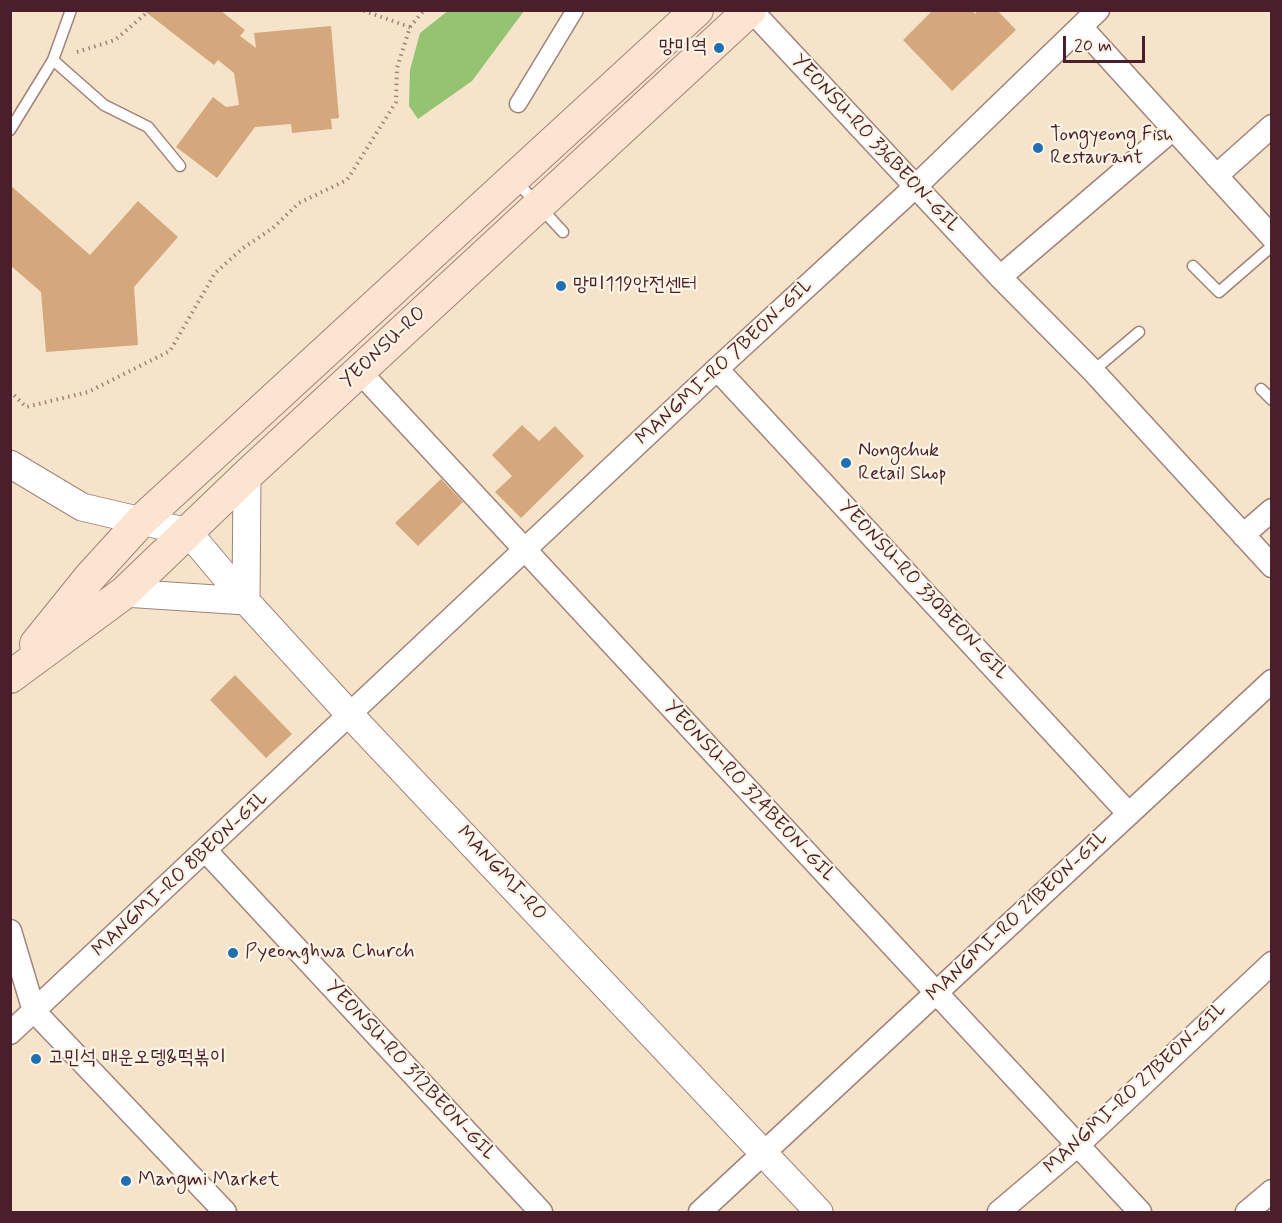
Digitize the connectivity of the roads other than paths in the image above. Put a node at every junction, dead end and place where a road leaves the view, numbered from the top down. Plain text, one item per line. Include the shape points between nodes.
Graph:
1 (71, 10) edge
2 (575, 10) edge
3 (697, 10) edge
4 (750, 10) edge
5 (1098, 10) edge
6 (1081, 27) junction
7 (53, 60) junction
8 (518, 104) dead end
9 (1272, 126) edge
10 (1173, 129) junction
11 (10, 130) edge
12 (180, 165) dead end
13 (1216, 176) junction
14 (514, 178) junction
15 (915, 187) junction
16 (538, 206) junction
17 (563, 232) dead end
18 (1272, 237) edge
19 (1272, 246) edge
20 (1193, 266) dead end
21 (1000, 278) junction
22 (1139, 332) dead end
23 (717, 369) junction
24 (1093, 370) junction
25 (359, 371) junction
26 (1261, 389) dead end
27 (1272, 400) edge
28 (10, 464) edge
29 (247, 475) junction
30 (1272, 510) edge
31 (141, 521) junction
32 (188, 532) junction
33 (1243, 535) junction
34 (525, 550) junction
35 (1272, 566) edge
36 (124, 593) junction
37 (246, 601) junction
38 (10, 676) edge
39 (1272, 681) edge
40 (351, 716) junction
41 (1129, 814) junction
42 (206, 851) junction
43 (10, 931) edge
44 (1272, 963) edge
45 (936, 993) junction
46 (34, 1011) junction
47 (10, 1033) edge
48 (1078, 1145) junction
49 (763, 1152) junction
50 (1272, 1191) edge
51 (225, 1212) edge
52 (541, 1212) edge
53 (700, 1212) edge
54 (819, 1212) edge
55 (999, 1212) edge
56 (1140, 1212) edge
57 (1247, 1212) edge

1 - 7 lane
2 - 8 street
3 - 14 main road, YEONSU-RO
4 - 15 street, YEONSU-RO 336BEON-GIL
4 - 16 main road, YEONSU-RO
5 - 6 street, MANGMI-RO 7BEON-GIL
6 - 10 street
6 - 15 street, MANGMI-RO 7BEON-GIL
7 - 11 lane
7 - 12 lane via 104,105 148,127
9 - 13 street
10 - 13 street
10 - 21 street
13 - 18 street
14 - 16 lane
14 - 31 main road, YEONSU-RO
15 - 21 street, YEONSU-RO 336BEON-GIL
15 - 23 street, MANGMI-RO 7BEON-GIL
16 - 17 lane
16 - 25 main road, YEONSU-RO
19 - 20 lane via 1219,292
21 - 24 street, YEONSU-RO 336BEON-GIL
22 - 24 lane
23 - 34 street, MANGMI-RO 7BEON-GIL
23 - 41 street, YEONSU-RO 330BEON-GIL
24 - 33 street, YEONSU-RO 336BEON-GIL
25 - 29 main road, YEONSU-RO
25 - 34 street, YEONSU-RO 324BEON-GIL
26 - 27 lane
28 - 31 street via 82,507
29 - 32 main road, YEONSU-RO
29 - 37 street
30 - 33 street
31 - 32 street
31 - 38 main road, YEONSU-RO
32 - 36 main road, YEONSU-RO
32 - 37 street, MANGMI-RO
33 - 35 street, YEONSU-RO 336BEON-GIL
34 - 40 street, MANGMI-RO 7BEON-GIL
34 - 45 street, YEONSU-RO 324BEON-GIL
36 - 37 street
36 - 38 main road, YEONSU-RO
37 - 40 street, MANGMI-RO
39 - 41 street, MANGMI-RO 21BEON-GIL
40 - 42 street, MANGMI-RO 8BEON-GIL
40 - 49 street, MANGMI-RO
41 - 45 street, MANGMI-RO 21BEON-GIL
42 - 46 street, MANGMI-RO 8BEON-GIL
42 - 52 street, YEONSU-RO 312BEON-GIL
43 - 46 street
44 - 48 street, MANGMI-RO 27BEON-GIL
45 - 48 street, YEONSU-RO 324BEON-GIL
45 - 49 street, MANGMI-RO 21BEON-GIL
46 - 47 street, MANGMI-RO 8BEON-GIL
46 - 51 street
48 - 55 street, MANGMI-RO 27BEON-GIL
48 - 56 street, YEONSU-RO 324BEON-GIL
49 - 53 street, MANGMI-RO 21BEON-GIL
49 - 54 street, MANGMI-RO
50 - 57 street

